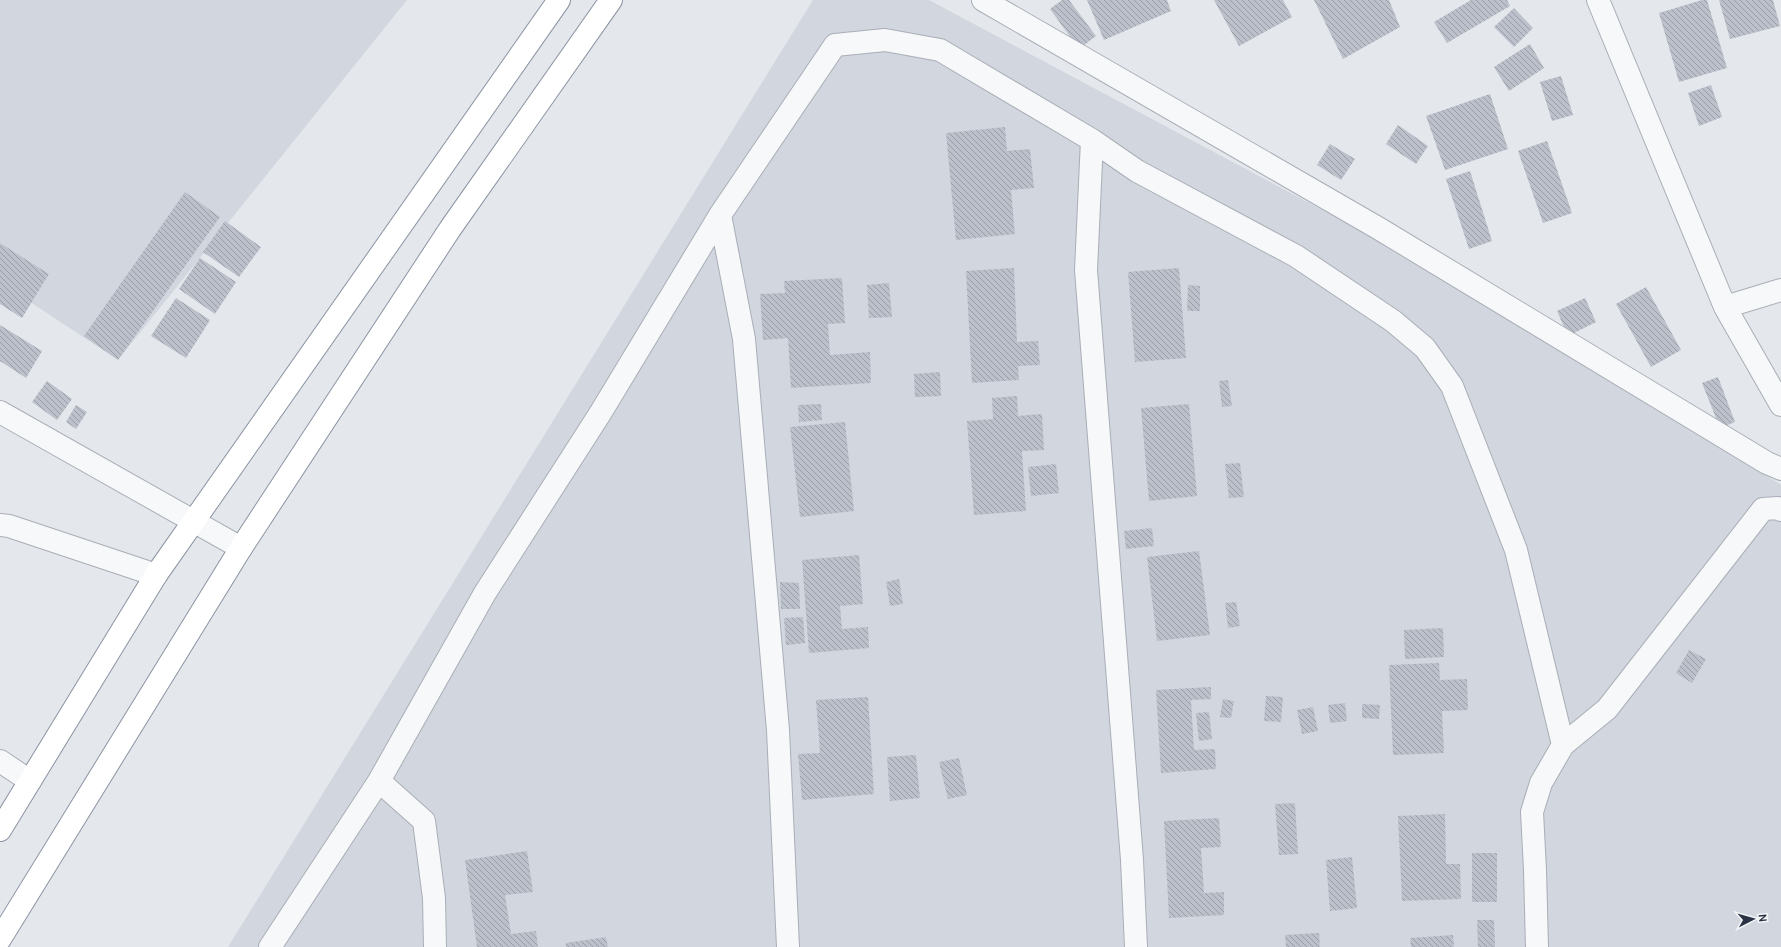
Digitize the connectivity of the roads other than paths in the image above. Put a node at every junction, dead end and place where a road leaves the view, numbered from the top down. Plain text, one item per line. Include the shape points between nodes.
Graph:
1 (559, 0) edge
2 (612, 0) edge
3 (983, 0) edge
4 (1598, 0) edge
5 (1092, 140) junction
6 (720, 215) junction
7 (1781, 290) edge
8 (1725, 307) junction
9 (1781, 404) edge
10 (0, 412) edge
11 (1781, 469) edge
12 (1781, 510) edge
13 (194, 522) junction
14 (0, 525) edge
15 (241, 548) junction
16 (156, 575) junction
17 (1563, 745) junction
18 (0, 760) edge
19 (30, 781) junction
20 (379, 781) junction
21 (0, 830) edge
22 (0, 939) edge
23 (270, 947) edge
24 (435, 947) edge
25 (788, 947) edge
26 (1136, 947) edge
27 (1537, 947) edge

1 - 13 highway
2 - 15 highway via 450,229
3 - 11 street via 1378,228 1767,463
4 - 8 street
5 - 6 street via 940,50 885,40 835,46
5 - 17 street via 1137,171 1296,256 1393,321 1425,348 1452,386 1516,550
5 - 26 street via 1086,270 1132,860
6 - 20 street via 600,412 485,593
6 - 25 street via 744,339 778,730
7 - 8 street
8 - 9 street
10 - 13 street
12 - 17 street via 1763,509 1607,709
13 - 15 street
13 - 16 highway
14 - 16 street via 10,526
15 - 22 highway
16 - 19 highway
17 - 27 street via 1541,783 1532,812
18 - 19 street
19 - 21 highway
20 - 23 street
20 - 24 street via 424,822 434,898

